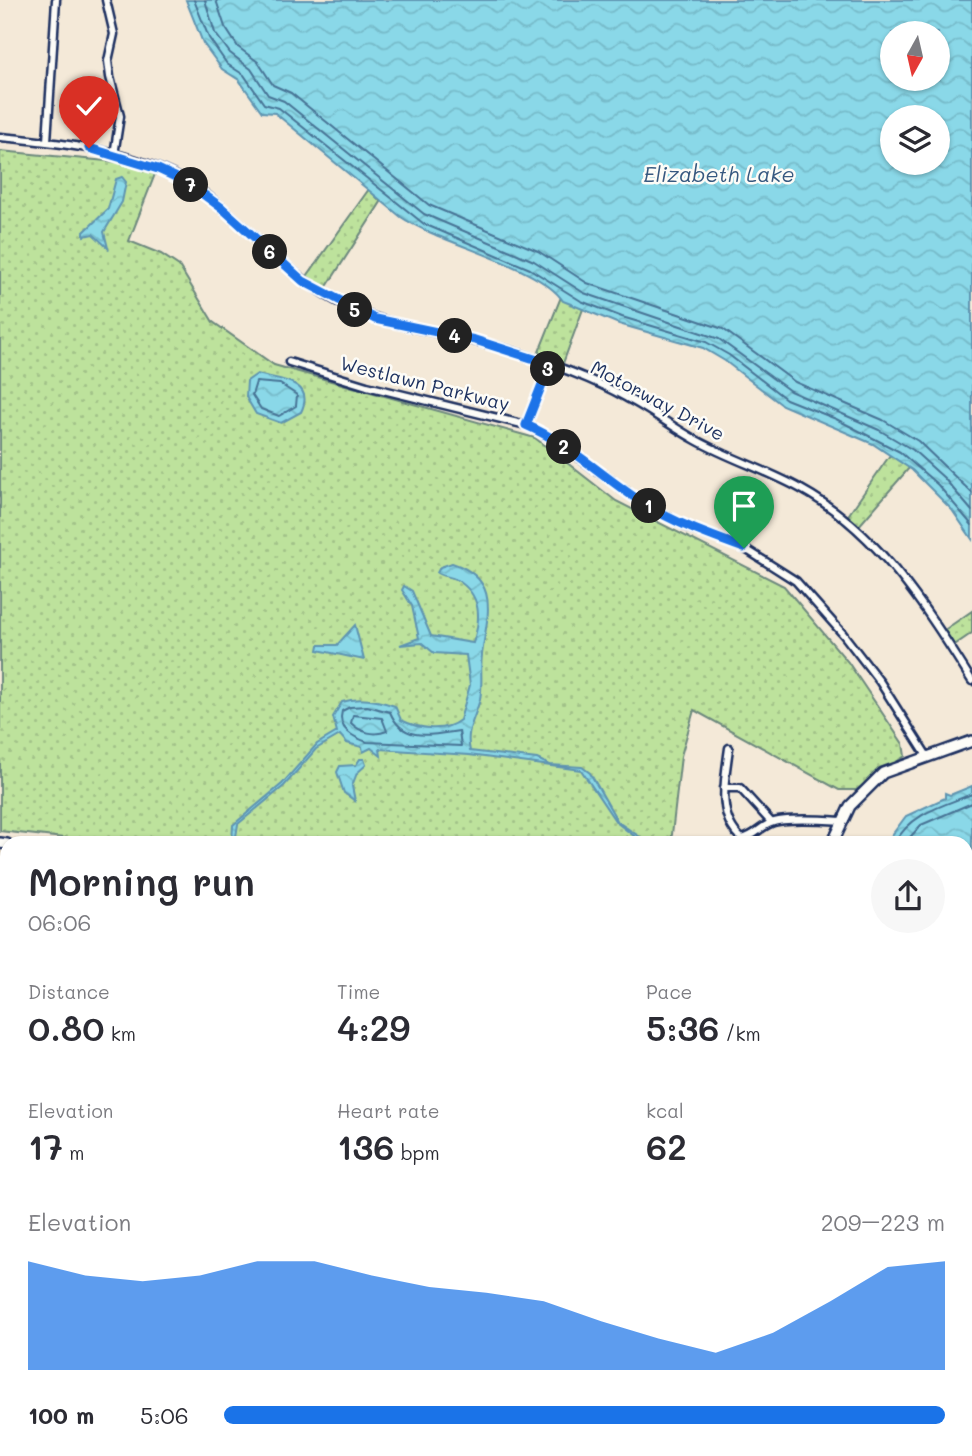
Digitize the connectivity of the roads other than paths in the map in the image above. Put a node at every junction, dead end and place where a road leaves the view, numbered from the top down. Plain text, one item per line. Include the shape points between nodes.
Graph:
1 (56, 0) edge
2 (106, 0) edge
3 (0, 137) edge
4 (47, 141) junction
5 (114, 155) junction
6 (289, 362) dead end
7 (550, 364) junction
8 (526, 425) junction
9 (972, 681) edge
10 (972, 741) edge
11 (729, 748) dead end
12 (927, 756) junction
13 (724, 788) junction
14 (843, 821) junction
15 (771, 822) junction
16 (739, 836) edge
17 (754, 836) edge
18 (836, 836) edge

1 - 4 street
2 - 5 street via 114,34 108,61 120,116
3 - 4 street, Motorway Drive
4 - 5 street, Motorway Drive
5 - 7 street, Motorway Drive via 158,169 201,191 303,281 338,302 400,326 475,340
6 - 8 street, Westlawn Parkway
7 - 8 street
7 - 9 street, Motorway Drive via 620,394 699,442 804,491 850,524 905,581
8 - 12 street, Westlawn Parkway via 641,502 687,527 744,548 796,581 859,654
10 - 12 main road
11 - 13 street
12 - 14 main road via 883,773 850,806
13 - 15 street via 740,788
13 - 16 street via 733,831
14 - 15 street
14 - 18 main road
15 - 17 street

